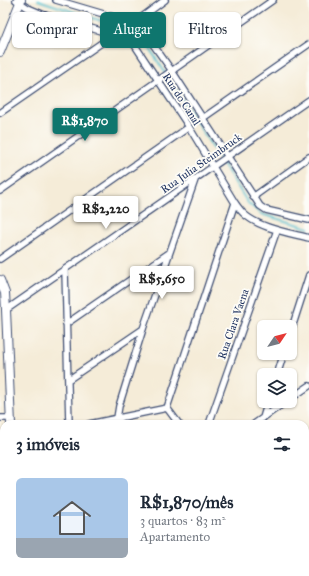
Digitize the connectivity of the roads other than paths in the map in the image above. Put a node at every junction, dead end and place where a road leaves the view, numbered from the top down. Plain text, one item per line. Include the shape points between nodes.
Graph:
1 (56, 0) edge
2 (165, 0) edge
3 (273, 0) edge
4 (19, 1) edge
5 (149, 12) edge
6 (100, 13) edge
7 (100, 31) edge
8 (100, 44) edge
9 (309, 44) edge
10 (137, 48) edge
11 (155, 48) edge
12 (0, 52) edge
13 (171, 71) junction
14 (159, 80) junction
15 (309, 100) edge
16 (0, 114) edge
17 (203, 118) junction
18 (189, 127) junction
19 (226, 157) junction
20 (309, 157) edge
21 (214, 165) junction
22 (195, 179) junction
23 (0, 191) edge
24 (253, 197) junction
25 (235, 203) junction
26 (309, 220) edge
27 (276, 230) junction
28 (309, 238) edge
29 (169, 253) junction
30 (0, 259) edge
31 (65, 270) junction
32 (309, 275) edge
33 (0, 280) edge
34 (6, 310) junction
35 (295, 320) edge
36 (66, 324) junction
37 (143, 330) junction
38 (68, 380) junction
39 (309, 386) edge
40 (297, 394) edge
41 (167, 408) junction
42 (266, 408) edge
43 (277, 408) edge
44 (117, 418) junction
45 (263, 418) junction
46 (10, 420) edge
47 (69, 420) edge
48 (108, 420) edge
49 (176, 420) edge
50 (210, 420) edge
51 (260, 420) edge

1 - 6 street, Rua do Canal
2 - 5 street
3 - 13 street
4 - 7 street, Rua do Canal via 42,14
4 - 12 main road
8 - 16 street
9 - 17 street
10 - 14 street, Rua do Canal
11 - 13 street, Rua do Canal
13 - 14 street
13 - 17 street, Rua do Canal
14 - 18 street, Rua do Canal
14 - 23 street
15 - 19 street, Rua Julia Steimbruck
17 - 19 street, Rua do Canal
18 - 21 street, Rua do Canal
18 - 30 street
19 - 21 street, Rua Julia Steimbruck
19 - 24 street, Rua do Canal
20 - 24 street
21 - 22 street, Rua Julia Steimbruck
21 - 25 street, Rua do Canal
22 - 29 street
22 - 31 street, Rua Julia Steimbruck
24 - 26 street, Rua do Canal via 266,210
25 - 27 street, Rua do Canal via 254,221
25 - 41 street
27 - 28 street, Rua do Canal
27 - 50 street, Rua Clara Vaena
29 - 36 street
29 - 37 street
31 - 34 street, Rua Julia Steimbruck
31 - 36 street
32 - 35 street
33 - 34 main road via 5,293
34 - 46 main road
36 - 38 street
37 - 38 street
37 - 44 street
38 - 47 street
39 - 40 street
41 - 44 street
41 - 49 street
42 - 45 street
43 - 45 street
44 - 48 street
45 - 51 street

